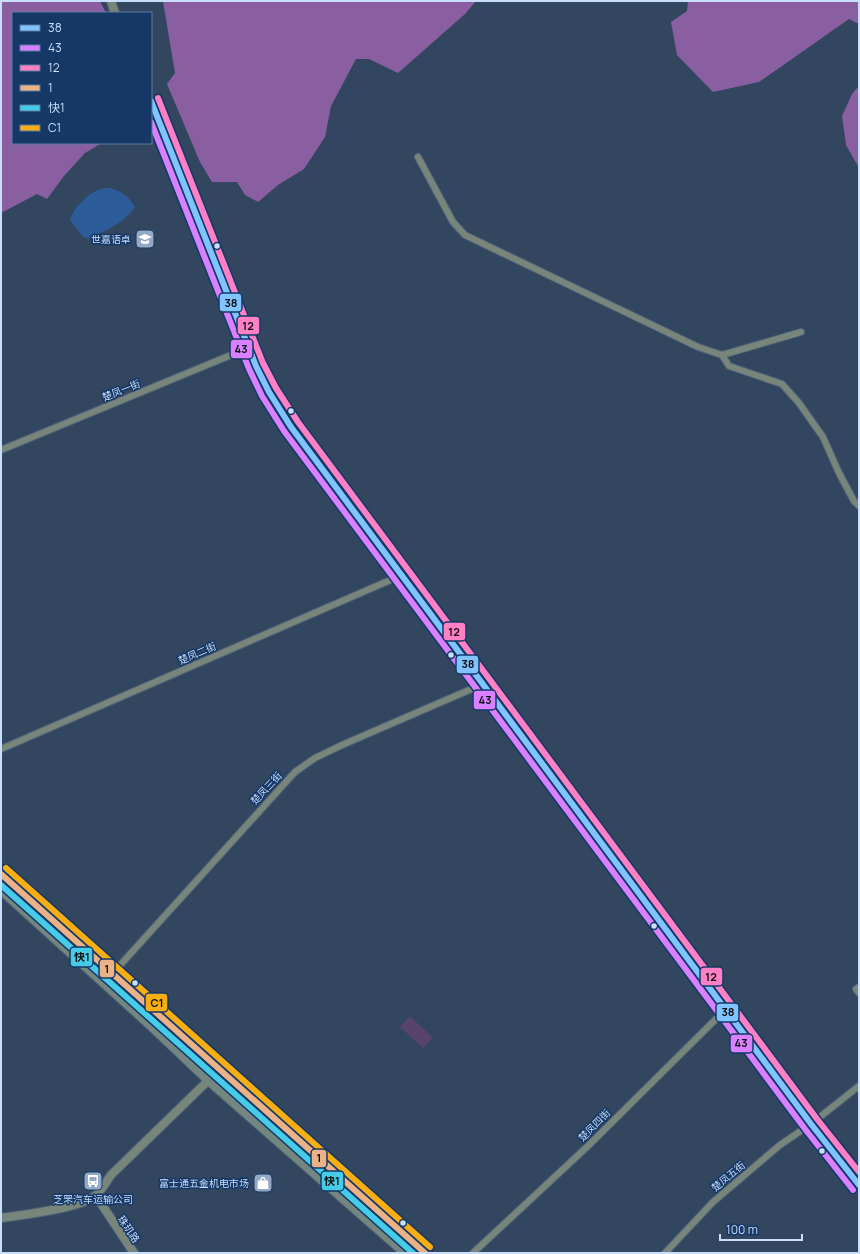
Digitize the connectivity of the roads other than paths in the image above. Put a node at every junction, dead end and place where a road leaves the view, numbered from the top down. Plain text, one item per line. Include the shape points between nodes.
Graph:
1 (110, 1) edge
2 (115, 12) edge
3 (152, 103) edge
4 (418, 157) dead end
5 (801, 332) dead end
6 (248, 348) junction
7 (722, 355) junction
8 (1, 450) edge
9 (859, 506) edge
10 (402, 575) junction
11 (483, 684) junction
12 (1, 749) edge
13 (1, 874) edge
14 (1, 889) edge
15 (113, 973) junction
16 (726, 1009) junction
17 (219, 1070) junction
18 (210, 1080) junction
19 (859, 1086) edge
20 (811, 1124) junction
21 (859, 1185) edge
22 (96, 1196) junction
23 (1, 1218) edge
24 (134, 1253) edge
25 (406, 1253) edge
26 (425, 1253) edge
27 (473, 1253) edge
28 (665, 1253) edge

1 - 2 street
3 - 6 street
4 - 7 street via 452,222 465,235 698,347
5 - 7 street
6 - 8 street, 楚凤一街
6 - 10 street via 269,392 291,426
7 - 9 street via 729,366 782,384 823,437 839,473
10 - 11 street
10 - 12 street, 楚凤二街
11 - 15 street, 楚凤三街 via 342,745 315,758 295,772
11 - 16 street
13 - 15 main road
14 - 18 main road
15 - 17 main road
16 - 20 street
16 - 27 street, 楚凤四街 via 589,1145
17 - 18 street
17 - 26 main road
18 - 22 street via 111,1175
18 - 25 main road
19 - 20 street, 楚凤五街
20 - 21 street
20 - 28 street, 楚凤五街 via 780,1145 713,1202
22 - 23 street via 72,1206
22 - 24 street, 珠玑路

